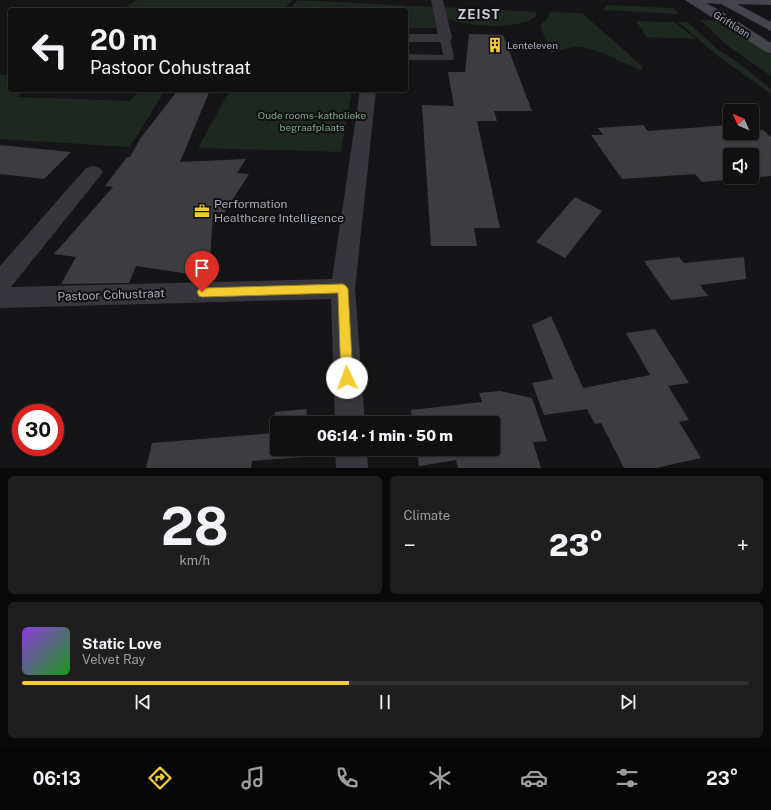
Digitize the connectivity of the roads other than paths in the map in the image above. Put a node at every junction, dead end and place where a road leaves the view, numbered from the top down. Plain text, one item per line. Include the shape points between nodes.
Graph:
1 (437, 0) edge
2 (691, 0) edge
3 (704, 0) edge
4 (722, 0) edge
5 (771, 2) edge
6 (771, 27) edge
7 (408, 38) edge
8 (445, 38) junction
9 (771, 49) edge
10 (408, 57) edge
11 (368, 92) edge
12 (93, 172) dead end
13 (0, 282) edge
14 (343, 289) junction
15 (0, 298) edge
16 (350, 416) edge
17 (351, 456) edge
18 (352, 468) edge

1 - 8 street
2 - 9 street, Griftlaan
3 - 4 street
4 - 5 street
4 - 6 street, Griftlaan
7 - 8 street
8 - 10 lane via 449,58
11 - 14 street
12 - 13 street
14 - 15 street, Pastoor Cohustraat
14 - 16 street
17 - 18 street

